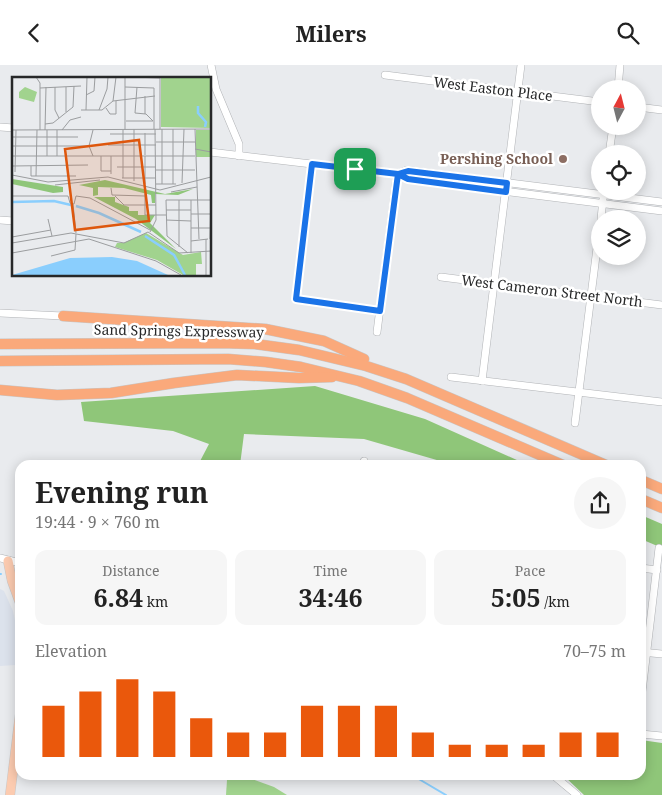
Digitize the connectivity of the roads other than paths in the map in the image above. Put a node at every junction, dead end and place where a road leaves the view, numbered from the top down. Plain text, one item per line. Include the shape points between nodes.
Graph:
1 (211, 65) edge
2 (522, 65) edge
3 (620, 65) edge
4 (385, 75) dead end
5 (619, 80) edge
6 (518, 92) junction
7 (591, 101) edge
8 (646, 108) edge
9 (662, 110) edge
10 (211, 152) edge
11 (239, 156) junction
12 (312, 164) junction
13 (398, 174) junction
14 (507, 183) junction
15 (506, 192) junction
16 (591, 192) edge
17 (603, 200) edge
18 (646, 200) edge
19 (662, 202) edge
20 (602, 204) junction
21 (602, 210) edge
22 (662, 211) edge
23 (595, 265) edge
24 (441, 277) dead end
25 (495, 284) junction
26 (591, 297) junction
27 (662, 305) edge
28 (380, 311) junction
29 (0, 313) edge
30 (68, 316) joint
31 (378, 332) dead end
32 (0, 344) edge
33 (0, 361) edge
34 (345, 377) junction
35 (451, 377) dead end
36 (406, 379) junction
37 (482, 381) junction
38 (0, 390) edge
39 (579, 393) junction
40 (662, 402) edge
41 (576, 423) dead end
42 (551, 460) edge
43 (594, 460) edge
44 (646, 482) edge
45 (662, 489) edge
46 (646, 501) edge
47 (662, 508) edge
48 (659, 548) dead end
49 (4, 560) edge
50 (646, 569) edge
51 (657, 570) junction
52 (15, 589) edge
53 (646, 639) edge
54 (646, 652) edge
55 (662, 654) edge
56 (646, 734) edge
57 (662, 736) edge
58 (15, 754) edge
59 (558, 780) edge
60 (10, 795) edge
61 (577, 795) edge

1 - 11 street via 216,89 239,144
2 - 6 street
3 - 5 street
4 - 6 street, West Easton Place
6 - 7 street, West Easton Place
6 - 14 street
8 - 9 street
10 - 11 street
11 - 12 street
12 - 13 street
12 - 28 street via 296,299
13 - 14 street via 408,171
13 - 15 street via 408,179
13 - 28 street
14 - 15 street
14 - 16 street
15 - 20 street
15 - 25 street
17 - 20 street
18 - 19 street
20 - 21 street
20 - 22 street
23 - 26 street
24 - 25 street, West Cameron Street North
25 - 26 street, West Cameron Street North
25 - 37 street
26 - 27 street, West Cameron Street North
26 - 39 street
28 - 31 street
29 - 30 street
30 - 36 highway via 285,333 324,341
32 - 36 highway, Sand Springs Expressway via 221,343 280,347 347,360
33 - 34 highway, Sand Springs Expressway via 248,360
34 - 38 highway via 230,376 111,393 57,395
34 - 42 highway, Sand Springs Expressway via 407,398
35 - 37 street
36 - 43 highway, Sand Springs Expressway
37 - 39 street
39 - 40 street
39 - 41 street
44 - 45 highway
46 - 47 highway
48 - 51 street
49 - 52 main road
50 - 51 street
51 - 53 street
54 - 55 street
56 - 57 street
58 - 60 main road
59 - 61 street

